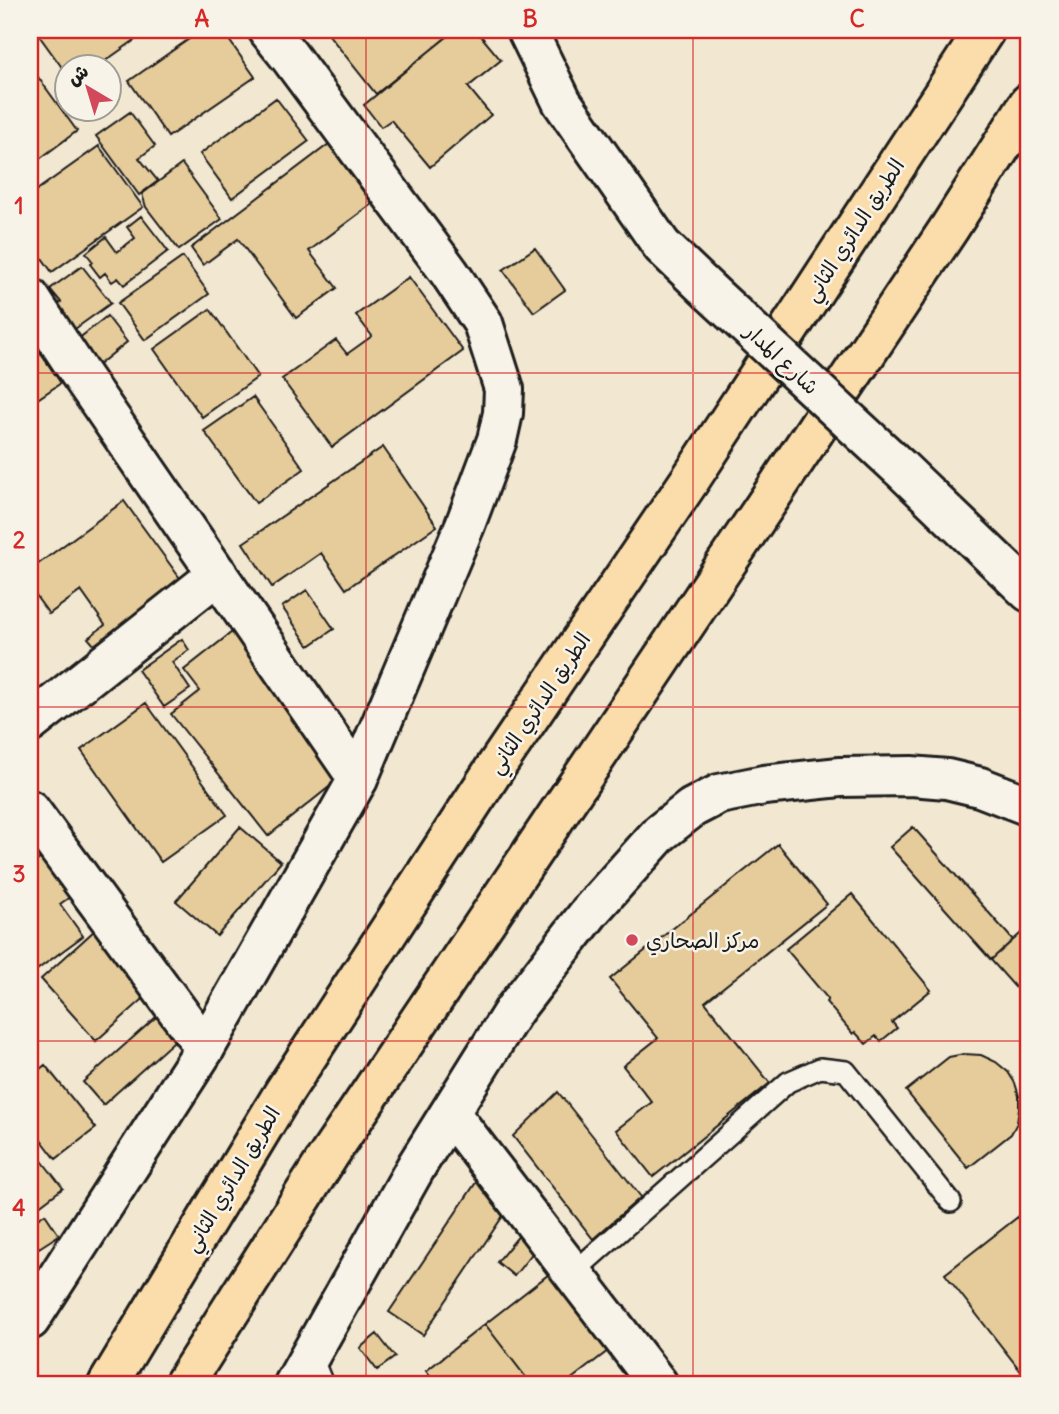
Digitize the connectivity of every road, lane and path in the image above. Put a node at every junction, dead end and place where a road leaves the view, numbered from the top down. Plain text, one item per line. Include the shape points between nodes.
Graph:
1 (268, 30) edge
2 (527, 30) edge
3 (545, 30) edge
4 (985, 30) edge
5 (562, 102) junction
6 (1029, 103) edge
7 (30, 298) edge
8 (218, 574) junction
9 (1029, 592) edge
10 (30, 723) edge
11 (359, 779) junction
12 (1029, 806) edge
13 (30, 810) edge
14 (205, 1048) junction
15 (450, 1113) junction
16 (951, 1202) dead end
17 (573, 1273) junction
18 (32, 1309) edge
19 (309, 1374) edge
20 (108, 1384) edge
21 (184, 1384) edge
22 (659, 1384) edge

1 - 11 street via 483,323 504,389 497,440
2 - 5 street
3 - 5 street
4 - 20 highway, الطريق الدائري الثاني via 284,1092
5 - 9 street, شارع المدار, bridge via 662,246
6 - 21 highway via 329,1155
7 - 8 street
8 - 10 street
8 - 11 street
11 - 14 street
12 - 15 street via 980,787 911,776 764,785 719,794 692,808 660,832 592,909 514,1010
13 - 14 street
14 - 18 street
15 - 17 street
15 - 19 street via 417,1165
16 - 17 lane via 846,1071 820,1068 789,1082
17 - 22 street

